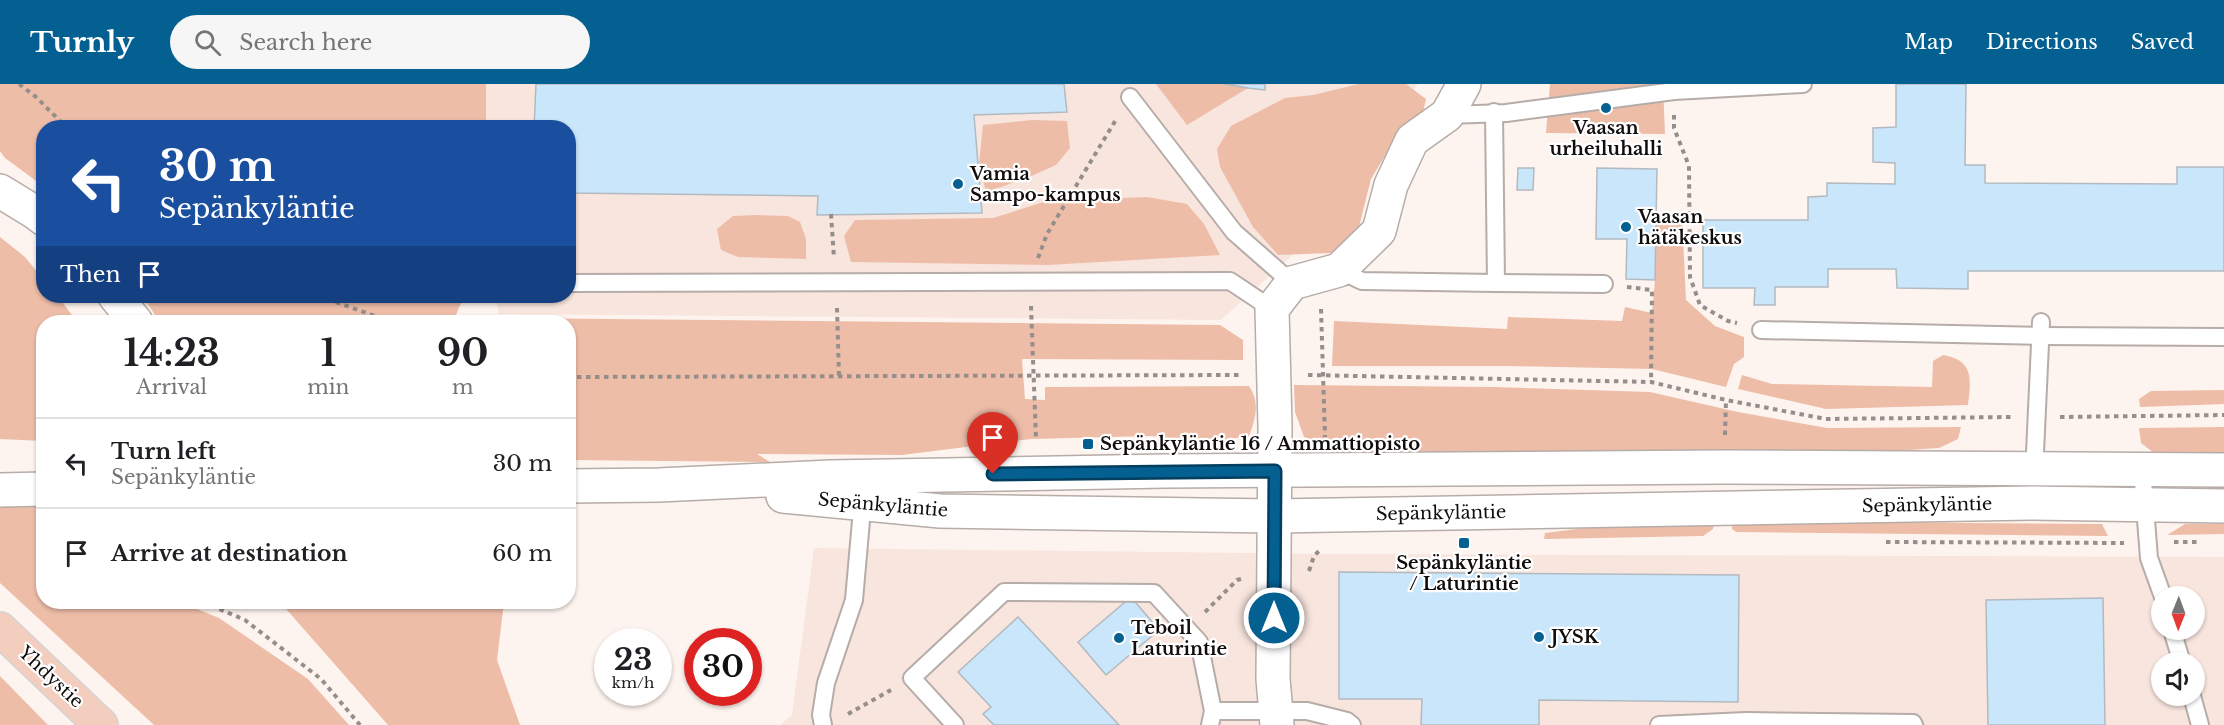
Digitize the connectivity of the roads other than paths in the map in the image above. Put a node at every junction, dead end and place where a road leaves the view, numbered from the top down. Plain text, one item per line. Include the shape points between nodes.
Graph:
1 (1464, 84) edge
2 (1803, 84) edge
3 (1130, 97) dead end
4 (1494, 112) junction
5 (1447, 115) junction
6 (0, 191) edge
7 (36, 213) edge
8 (1317, 276) junction
9 (576, 283) edge
10 (1496, 283) junction
11 (1604, 284) road end
12 (121, 303) edge
13 (1272, 309) junction
14 (130, 315) edge
15 (2041, 329) junction
16 (1761, 330) road end
17 (2224, 337) edge
18 (2034, 468) junction
19 (2142, 469) junction
20 (2224, 470) edge
21 (1275, 471) junction
22 (576, 486) edge
23 (0, 489) edge
24 (36, 489) edge
25 (863, 490) junction
26 (2032, 503) junction
27 (2146, 505) junction
28 (2224, 506) edge
29 (1275, 516) junction
30 (2159, 586) edge
31 (0, 629) edge
32 (2195, 706) edge
33 (1212, 718) edge
34 (1275, 718) edge
35 (101, 725) edge
36 (823, 725) edge
37 (955, 725) edge
38 (1352, 725) edge
39 (1659, 725) edge
40 (1914, 725) edge
41 (2200, 725) edge

1 - 5 main road
2 - 4 lane via 1674,90
3 - 8 lane via 1234,232
4 - 5 lane
4 - 10 lane
5 - 8 main road via 1412,140 1391,185 1379,231
6 - 7 main road
8 - 10 lane via 1362,281
8 - 13 main road
9 - 13 lane via 1230,281
10 - 11 lane
12 - 14 main road
13 - 21 main road
15 - 16 lane
15 - 17 lane
15 - 18 lane
18 - 19 main road, Sepänkyläntie
18 - 21 main road, Sepänkyläntie
18 - 26 lane
19 - 20 main road, Sepänkyläntie
19 - 27 lane
21 - 25 main road, Sepänkyläntie via 1165,471
21 - 29 main road
22 - 25 main road, Sepänkyläntie
23 - 24 main road, bridge
25 - 29 main road, Sepänkyläntie via 940,510
25 - 36 lane via 854,600 826,683
26 - 27 main road, Sepänkyläntie
26 - 29 main road, Sepänkyläntie
27 - 28 main road, Sepänkyläntie
27 - 30 lane via 2149,558
29 - 34 main road
31 - 35 highway, Yhdystie
32 - 41 lane
33 - 34 lane
33 - 37 lane via 1199,642 1154,593 1004,592 912,678
34 - 38 lane via 1307,711
39 - 40 lane via 1746,721

